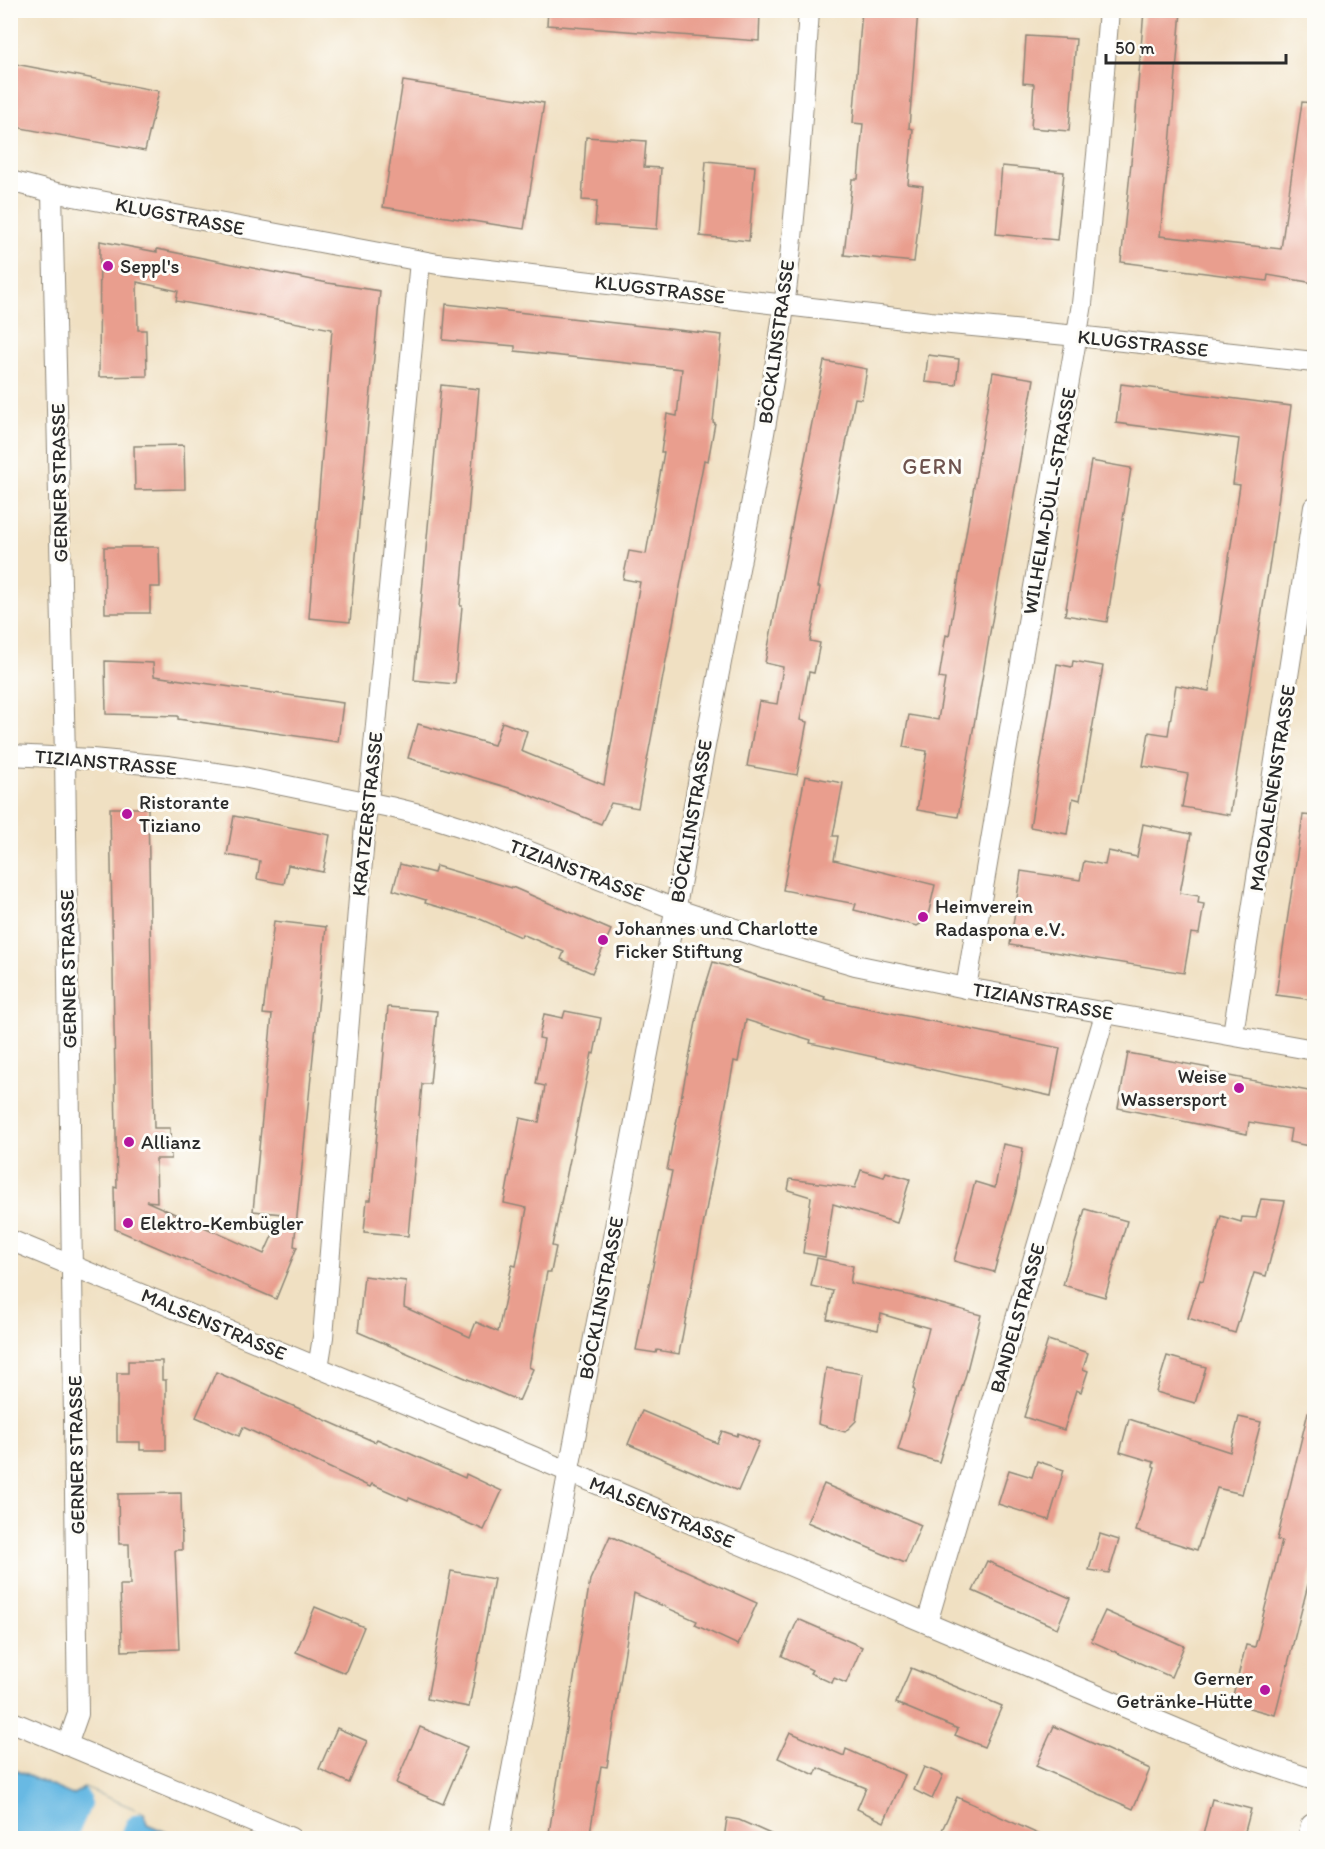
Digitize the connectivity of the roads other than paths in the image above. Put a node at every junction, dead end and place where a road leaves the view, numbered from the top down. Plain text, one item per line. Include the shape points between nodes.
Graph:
1 (809, 10) edge
2 (1109, 10) edge
3 (10, 182) edge
4 (52, 192) junction
5 (420, 261) junction
6 (784, 303) junction
7 (1077, 336) junction
8 (1314, 363) edge
9 (1314, 507) edge
10 (10, 755) edge
11 (65, 757) junction
12 (368, 802) junction
13 (675, 909) junction
14 (966, 988) junction
15 (1106, 1011) junction
16 (1233, 1034) junction
17 (1314, 1050) edge
18 (10, 1240) edge
19 (74, 1266) junction
20 (318, 1368) junction
21 (568, 1472) junction
22 (927, 1623) junction
23 (10, 1721) edge
24 (67, 1745) junction
25 (1314, 1780) edge
26 (1314, 1827) edge
27 (291, 1839) edge
28 (499, 1839) edge
29 (1312, 1839) edge

1 - 6 street, BÖCKLINSTRASSE
2 - 7 street, WILHELM-DÜLL-STRASSE
3 - 4 street, KLUGSTRASSE
4 - 5 street, KLUGSTRASSE
4 - 11 street, GERNER STRASSE
5 - 6 street, KLUGSTRASSE
5 - 12 street, KRATZERSTRASSE
6 - 7 street, KLUGSTRASSE
6 - 13 street, BÖCKLINSTRASSE
7 - 8 street, KLUGSTRASSE
7 - 14 street, WILHELM-DÜLL-STRASSE
9 - 16 street, MAGDALENENSTRASSE
10 - 11 street, TIZIANSTRASSE
11 - 12 street, TIZIANSTRASSE via 243,777
11 - 19 street, GERNER STRASSE
12 - 13 street, TIZIANSTRASSE via 482,833
12 - 20 street, KRATZERSTRASSE
13 - 14 street, TIZIANSTRASSE via 855,965
13 - 21 street, BÖCKLINSTRASSE
14 - 15 street, TIZIANSTRASSE
15 - 16 street, TIZIANSTRASSE
15 - 22 street, BANDELSTRASSE
16 - 17 street, TIZIANSTRASSE
18 - 19 street, MALSENSTRASSE
19 - 20 street, MALSENSTRASSE
19 - 24 street, GERNER STRASSE via 78,1714
20 - 21 street, MALSENSTRASSE
21 - 22 street, MALSENSTRASSE
21 - 28 street, BÖCKLINSTRASSE
22 - 25 street, MALSENSTRASSE via 1236,1754
23 - 24 street
24 - 27 street
26 - 29 street

